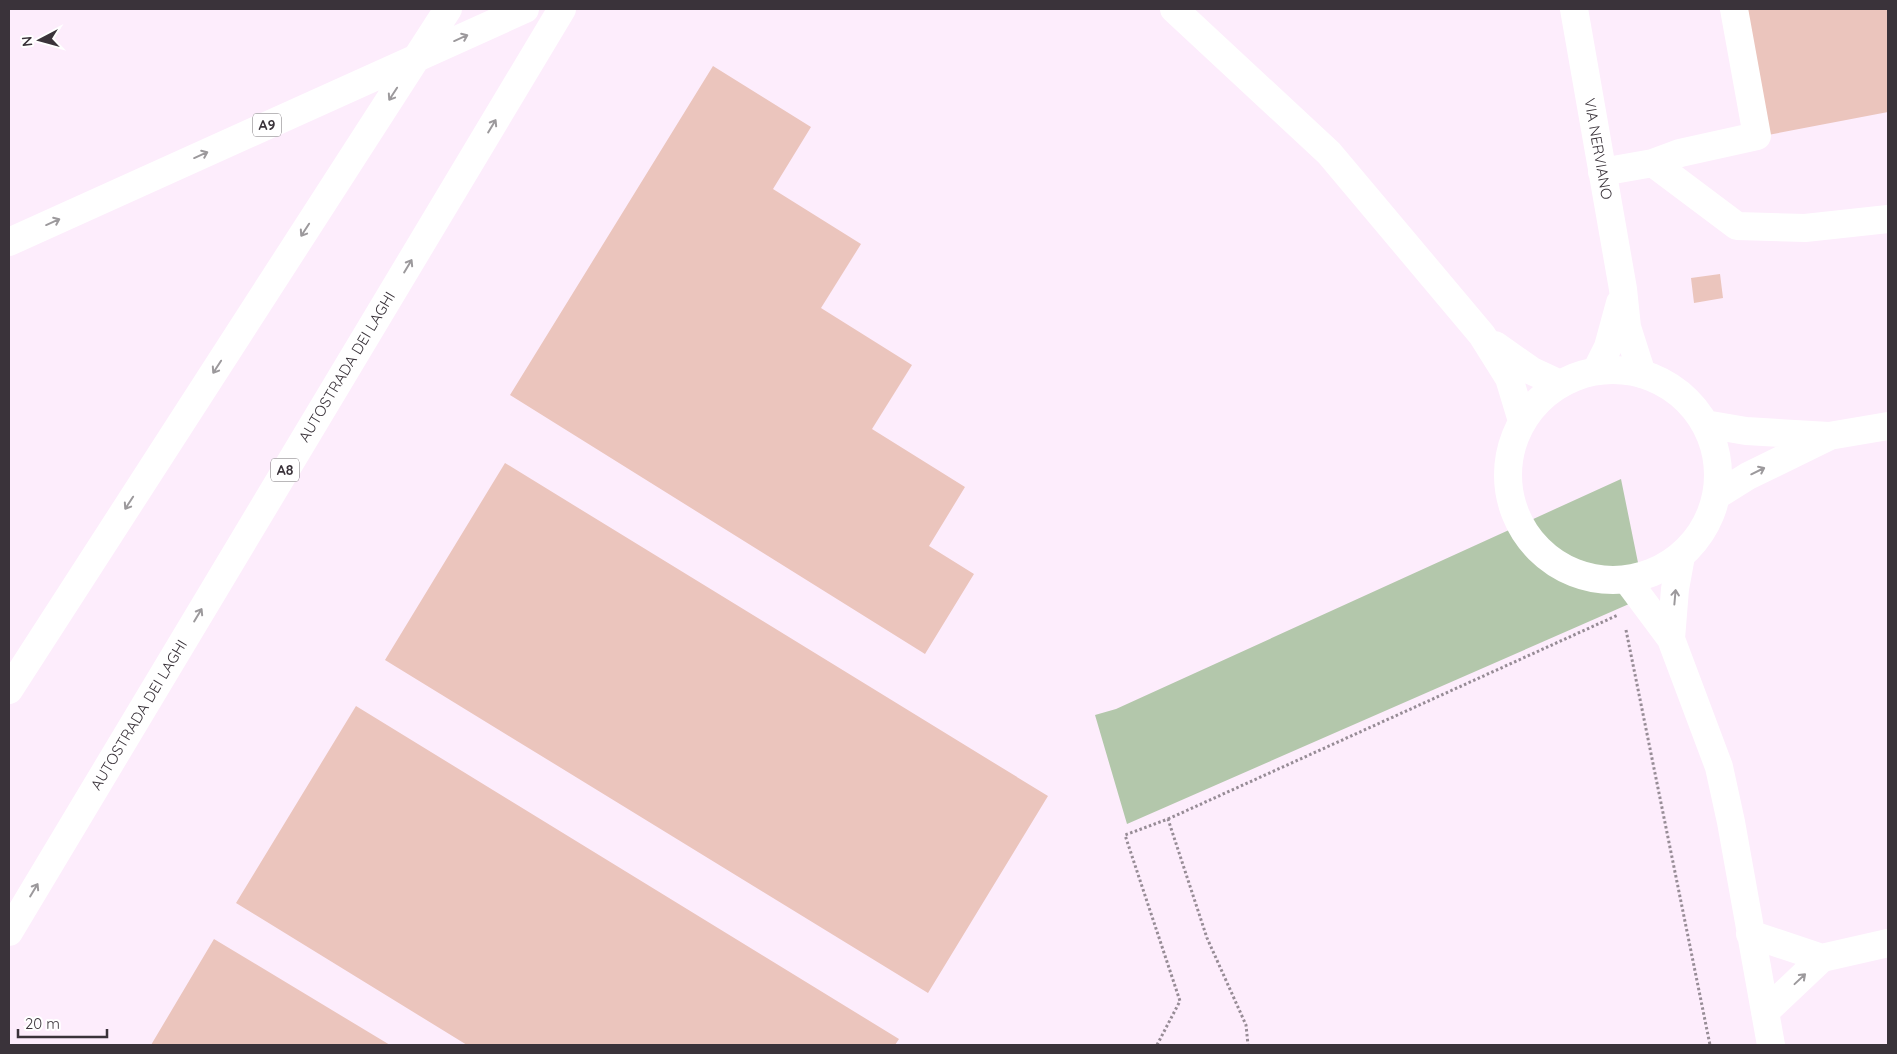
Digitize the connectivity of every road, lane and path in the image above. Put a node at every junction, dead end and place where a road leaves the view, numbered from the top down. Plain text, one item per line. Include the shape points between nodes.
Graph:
1 (448, 9) edge
2 (525, 9) edge
3 (562, 9) edge
4 (1174, 9) edge
5 (1574, 9) edge
6 (1734, 9) edge
7 (1653, 163) junction
8 (1602, 172) junction
9 (1888, 220) edge
10 (9, 242) edge
11 (1623, 289) junction
12 (1482, 335) junction
13 (1596, 371) junction
14 (1642, 374) junction
15 (1560, 384) junction
16 (1522, 421) junction
17 (1705, 424) junction
18 (1888, 426) edge
19 (1829, 436) junction
20 (1716, 496) junction
21 (1681, 556) junction
22 (1627, 580) junction
23 (1623, 613) dead end
24 (1624, 623) dead end
25 (1671, 639) junction
26 (9, 690) edge
27 (1168, 819) junction
28 (9, 932) edge
29 (1750, 934) junction
30 (1888, 943) edge
31 (1822, 958) junction
32 (1764, 1012) junction
33 (1158, 1045) edge
34 (1248, 1045) edge
35 (1710, 1045) edge
36 (1771, 1045) edge

1 -> 26 main road
10 -> 2 main road, A9
28 -> 3 main road, AUTOSTRADA DEI LAGHI / A8
4 - 12 main road via 1329,153
5 - 8 main road, VIA NERVIANO
6 - 7 main road via 1757,136 1680,152
7 - 8 main road
7 - 9 main road via 1737,226 1805,228
8 - 11 main road, VIA NERVIANO
11 - 13 main road, VIA NERVIANO via 1608,347
11 - 14 main road, VIA NERVIANO via 1627,327
12 - 15 main road via 1532,371
12 - 16 main road via 1509,378
13 - 14 main road
13 - 15 main road
14 - 17 main road via 1679,392
15 - 16 main road via 1545,394
16 - 22 main road via 1512,445 1508,471 1510,497 1518,522 1533,544 1552,562 1575,574 1601,580
17 - 19 main road via 1746,431
17 - 20 main road via 1714,447 1718,471
18 - 19 main road
20 -> 19 main road via 1748,476
20 - 21 main road via 1701,532
21 - 22 main road via 1656,572
25 -> 21 main road
22 - 25 main road
23 - 27 path
24 - 35 path
25 - 29 main road via 1719,767
27 - 33 path via 1125,835 1180,1001
27 - 34 path via 1207,938 1246,1026
29 - 31 main road
29 - 32 main road
30 - 31 main road
32 -> 31 main road
32 - 36 main road

